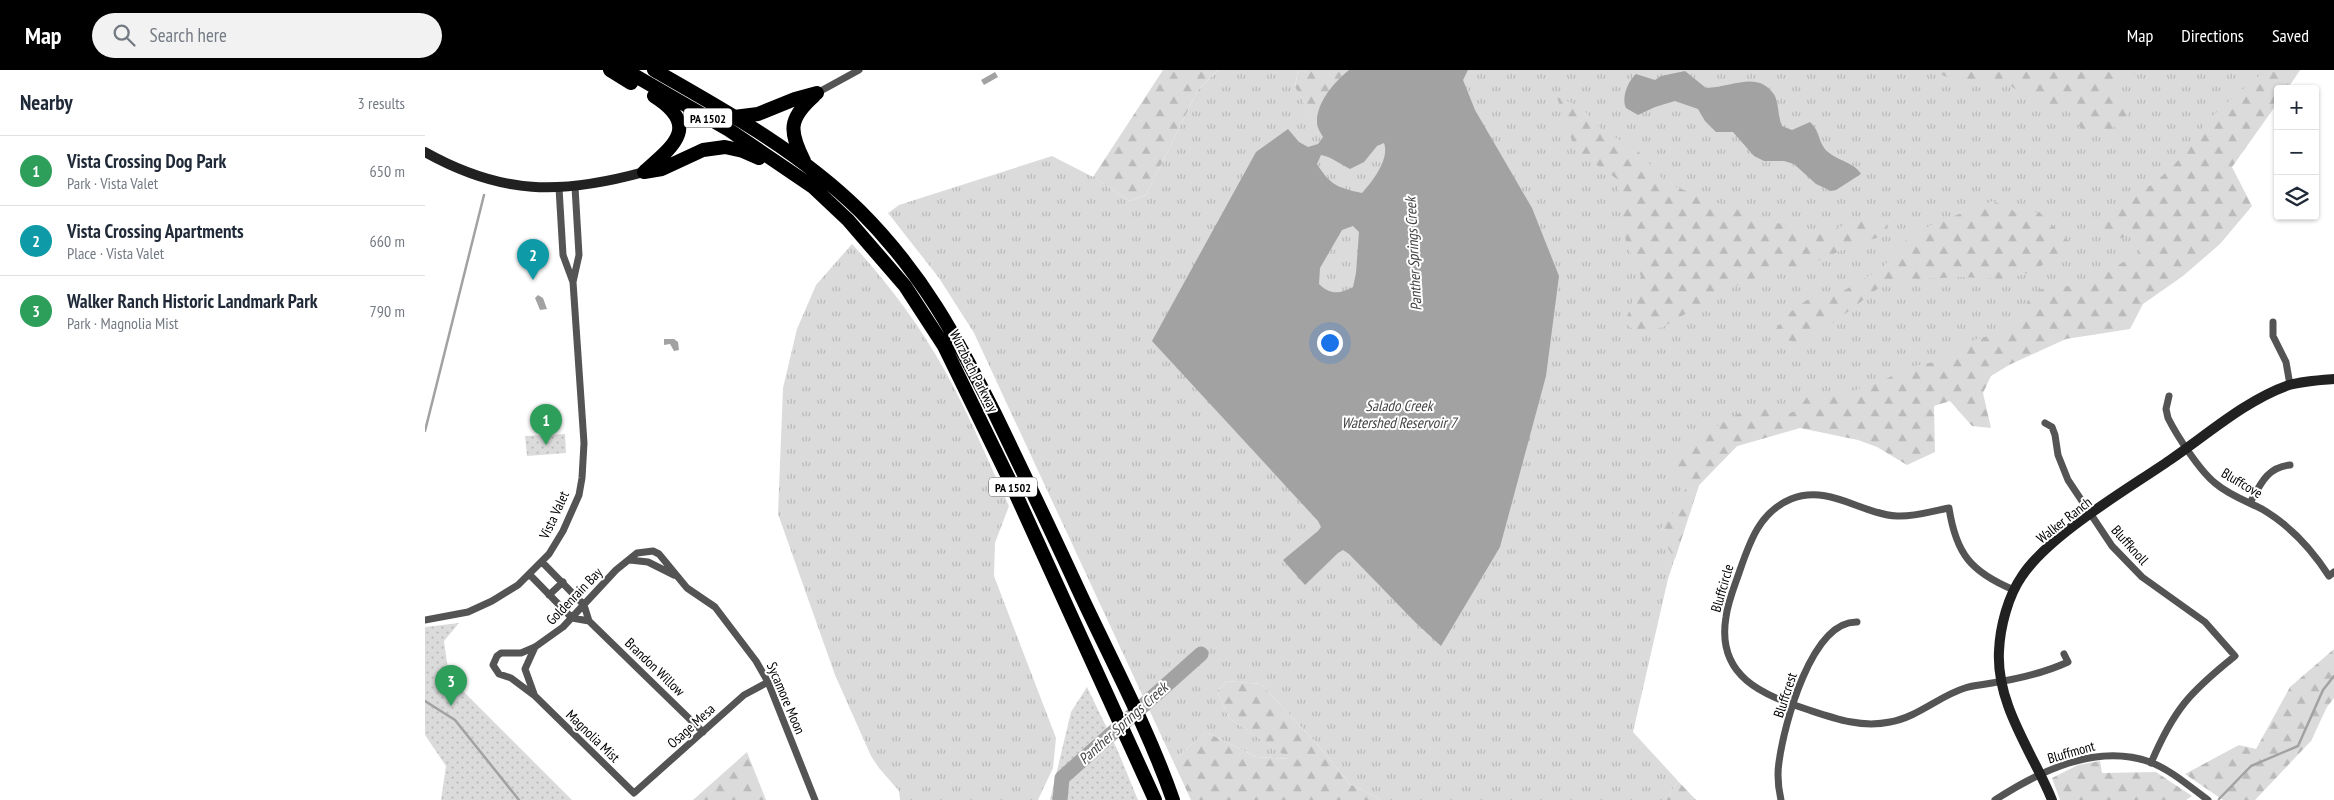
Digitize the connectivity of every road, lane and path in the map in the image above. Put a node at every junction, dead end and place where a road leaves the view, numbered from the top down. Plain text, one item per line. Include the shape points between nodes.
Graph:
1 (610, 70) edge
2 (625, 70) edge
3 (654, 70) edge
4 (859, 70) edge
5 (817, 94) junction
6 (734, 117) junction
7 (425, 152) edge
8 (805, 164) junction
9 (790, 170) junction
10 (644, 172) junction
11 (575, 187) junction
12 (559, 188) junction
13 (573, 282) junction
14 (2273, 322) dead end
15 (2334, 379) edge
16 (2290, 385) junction
17 (2169, 396) dead end
18 (2045, 423) dead end
19 (2188, 448) junction
20 (2290, 465) dead end
21 (2250, 503) junction
22 (2090, 515) junction
23 (630, 560) junction
24 (543, 562) junction
25 (2332, 574) edge
26 (530, 575) junction
27 (675, 576) junction
28 (563, 582) junction
29 (2014, 590) junction
30 (549, 595) junction
31 (585, 604) junction
32 (572, 618) junction
33 (425, 620) edge
34 (589, 621) junction
35 (1857, 622) dead end
36 (535, 648) junction
37 (2064, 654) dead end
38 (2002, 681) junction
39 (768, 682) junction
40 (535, 696) junction
41 (1794, 706) junction
42 (703, 732) junction
43 (2151, 763) junction
44 (2040, 774) junction
45 (634, 793) joint
46 (815, 800) edge
47 (1155, 800) edge
48 (1173, 800) edge
49 (1781, 800) edge
50 (1995, 800) edge
51 (2052, 800) edge
52 (2209, 800) edge

1 - 10 highway via 665,104 678,117 681,130 677,140
2 - 9 highway, Wurzbach Parkway / PA 1502 via 729,130
3 - 6 highway, Wurzbach Parkway / PA 1502
4 - 5 street
5 - 6 highway via 758,114
5 - 8 highway via 802,106 794,118 792,131
6 - 8 highway, Wurzbach Parkway / PA 1502
7 - 12 street via 461,170 502,183 529,188
8 - 48 highway, Wurzbach Parkway / PA 1502 via 872,224 925,287 957,338 1023,470
9 - 10 highway via 725,147 703,150 662,169
9 - 47 highway, Wurzbach Parkway / PA 1502 via 813,187 861,234 905,286 944,346 1008,476
10 - 11 street
11 - 12 street
11 - 13 street, Vista Valet via 579,255
12 - 13 street, Vista Valet via 563,255
13 - 24 street, Vista Valet via 584,443 582,478 569,518
14 - 16 street via 2273,336 2286,362
15 - 16 street, Walker Ranch
16 - 19 street, Walker Ranch via 2252,404
17 - 19 street, Bluffcove via 2168,418
18 - 22 street, Bluffknoll via 2055,435 2058,455 2068,480
19 - 21 street, Bluffcove via 2213,482
19 - 22 street, Walker Ranch
20 - 21 street via 2279,466 2270,472
21 - 25 street, Bluffcove via 2291,530
22 - 29 street, Walker Ranch via 2032,563
22 - 43 street, Bluffknoll via 2126,562 2205,622 2235,656 2203,681 2180,707 2162,736
23 - 27 street, Sycamore Moon via 647,562
23 - 27 street, Sycamore Moon via 637,552 653,551 665,558
23 - 31 street, Goldenrain Bay via 616,570
24 - 26 street, Vista Valet
24 - 28 street
26 - 30 street
26 - 33 street, Vista Valet via 481,606
27 - 39 street, Sycamore Moon via 715,607
28 - 30 street
28 - 31 street
29 - 38 street, Walker Ranch via 1999,653
29 - 41 street, Bluffcircle via 1993,581 1970,563 1957,543 1949,508 1898,516 1827,495 1792,499 1768,515 1749,543 1727,611 1725,636 1731,658 1744,680 1763,694
30 - 32 street
31 - 32 street, Goldenrain Bay
31 - 34 street
32 - 34 street
32 - 36 street, Goldenrain Bay
34 - 42 street, Brandon Willow
35 - 41 street, Bluffcrest via 1839,626 1820,644 1809,662
36 - 40 street, Magnolia Mist via 525,669
36 - 40 street, Magnolia Mist via 501,653 493,665 499,674 511,678
37 - 38 street, Bluffcircle via 2068,662 2055,668
38 - 41 street, Bluffcircle via 1955,691 1913,715 1881,724 1848,722
38 - 44 street, Walker Ranch via 2011,711
39 - 42 street, Osage Mesa via 744,695
39 - 46 street, Sycamore Moon
40 - 45 street, Magnolia Mist
41 - 49 street, Bluffcrest via 1778,763
42 - 45 street, Osage Mesa
43 - 44 street, Bluffmont via 2123,756 2099,756
43 - 52 street, Bluffmont
44 - 50 street, Bluffmont
44 - 51 street, Walker Ranch

